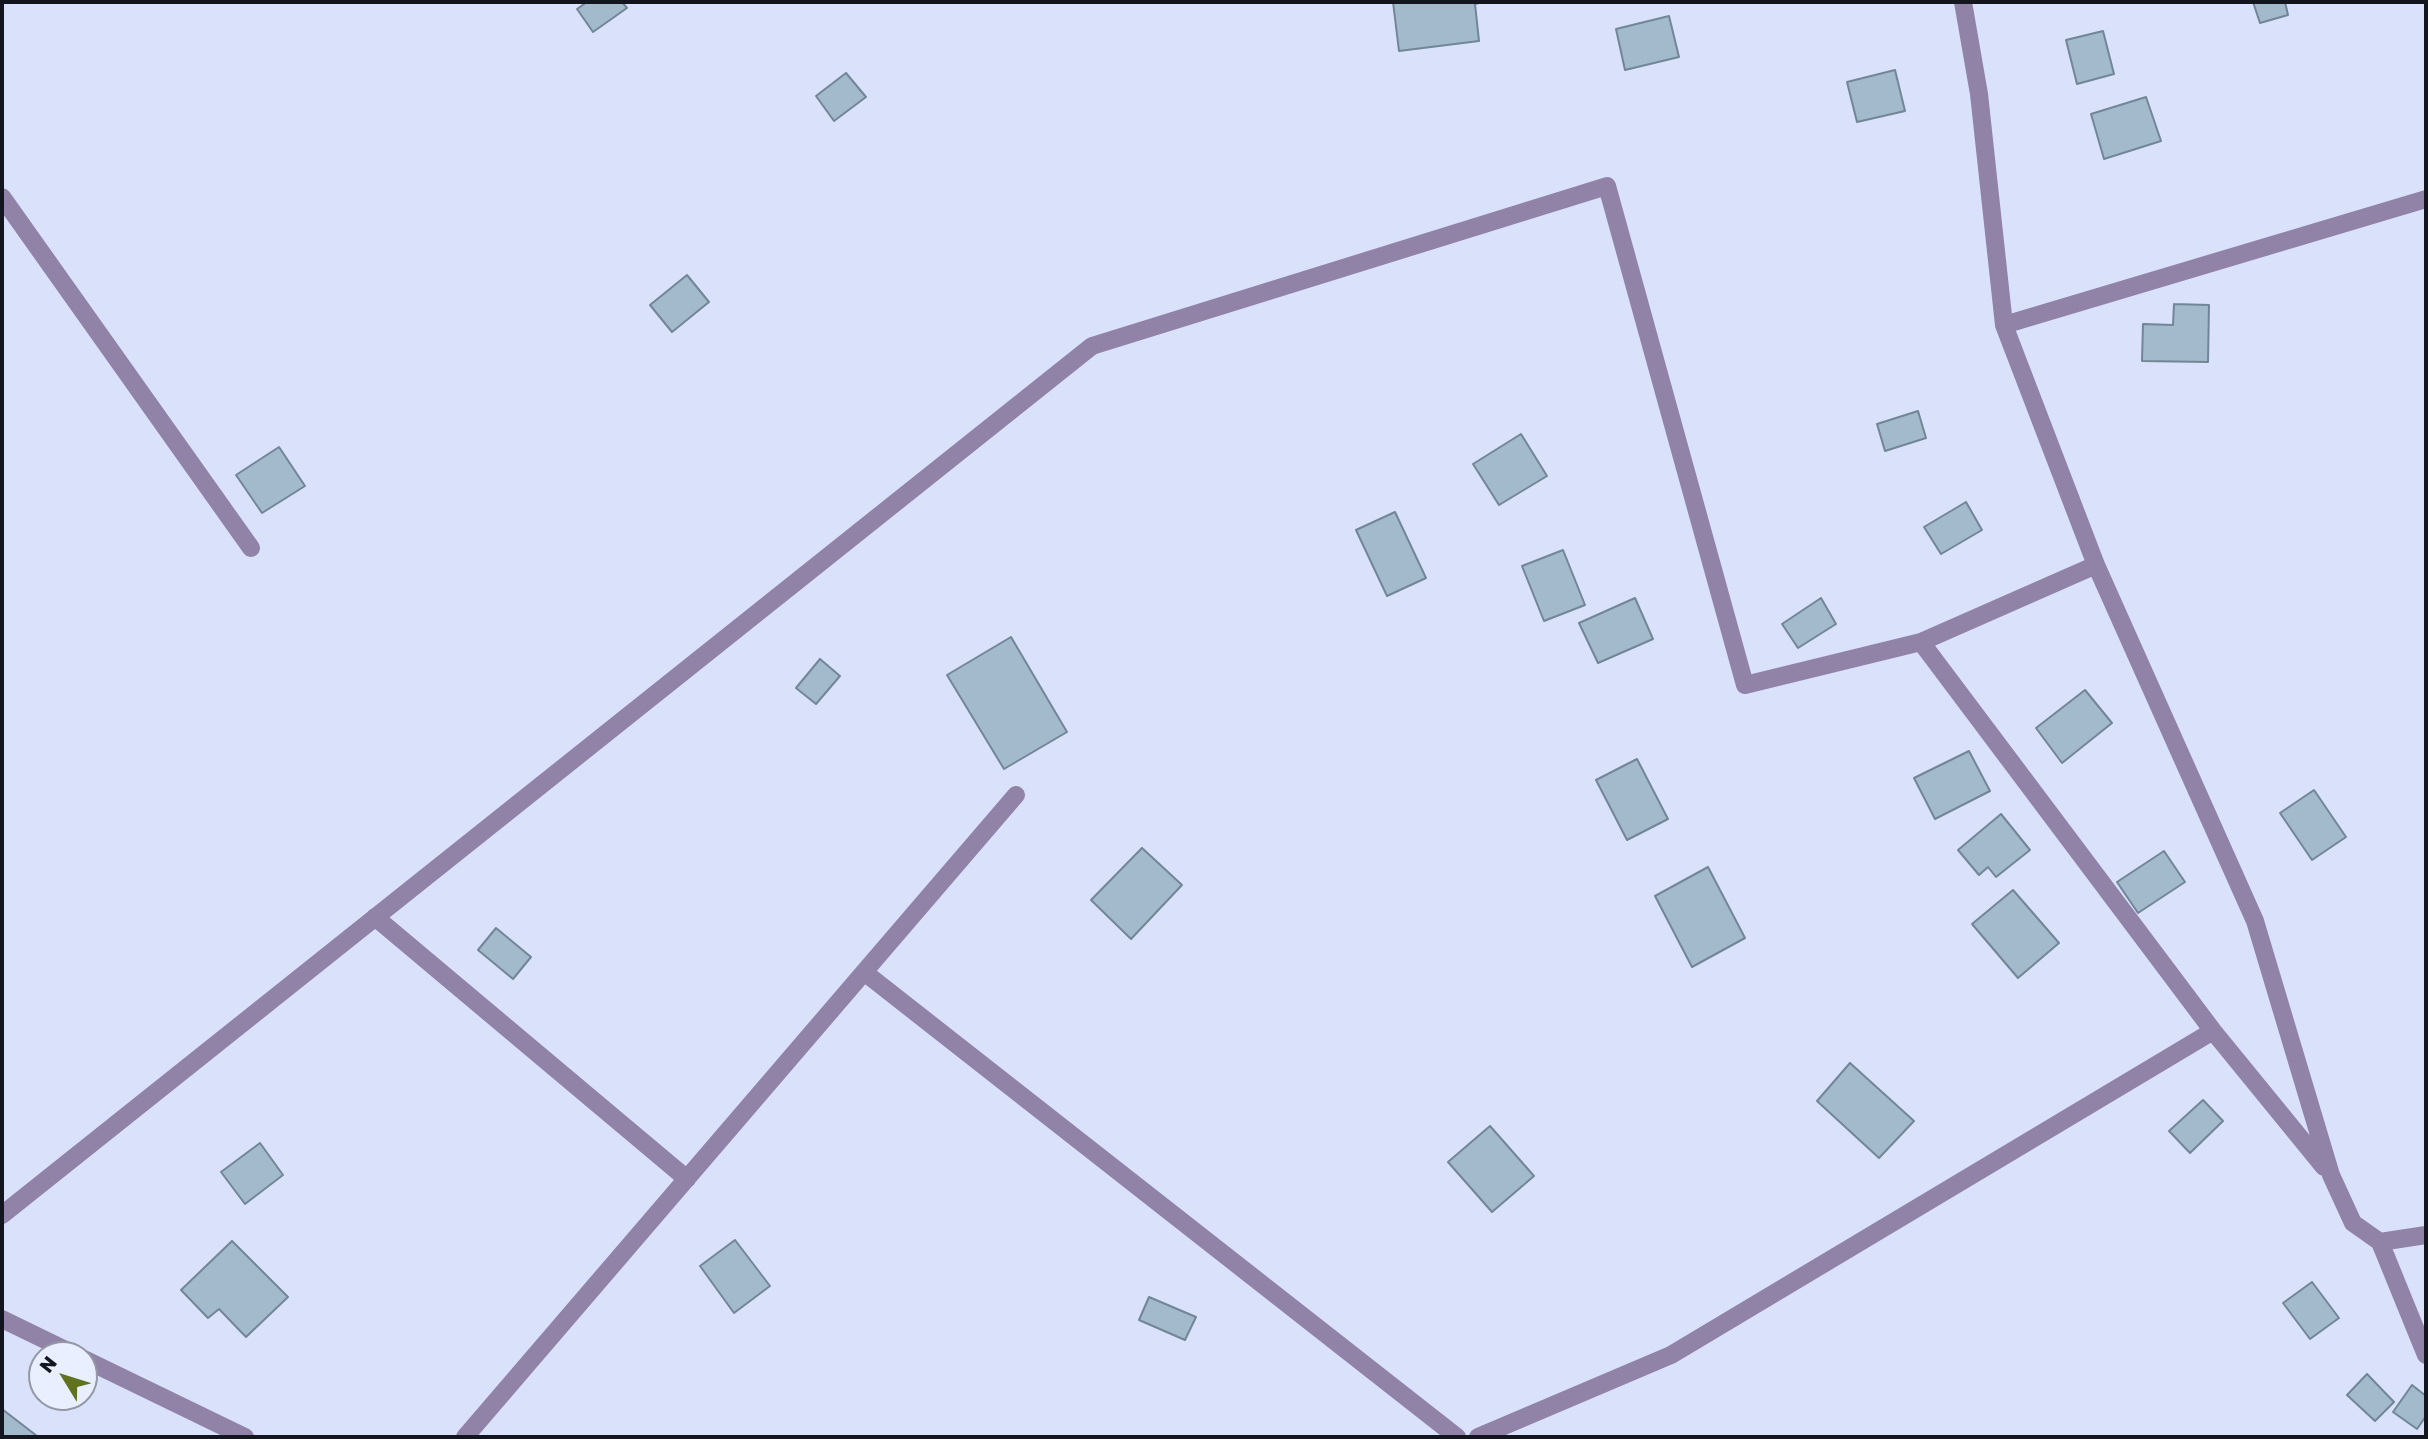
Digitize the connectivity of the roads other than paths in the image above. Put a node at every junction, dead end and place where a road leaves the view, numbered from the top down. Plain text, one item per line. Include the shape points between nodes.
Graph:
1 (1963, 2) edge
2 (2426, 199) edge
3 (3, 204) edge
4 (2004, 325) junction
5 (251, 548) dead end
6 (2096, 565) junction
7 (1921, 642) junction
8 (1016, 796) dead end
9 (375, 917) junction
10 (864, 972) junction
11 (2213, 1031) junction
12 (2331, 1175) junction
13 (687, 1179) junction
14 (2, 1215) edge
15 (2426, 1235) edge
16 (2380, 1242) junction
17 (2, 1319) edge
18 (47, 1341) edge
19 (2426, 1355) edge
20 (98, 1366) edge
21 (245, 1437) edge
22 (465, 1437) edge
23 (1457, 1437) edge
24 (1478, 1437) edge

1 - 4 street via 1979,94
2 - 4 street
3 - 5 street
4 - 6 street
6 - 7 street
6 - 12 street via 2255,921
7 - 9 street via 1745,685 1607,186 1092,345
7 - 11 street
8 - 10 street
9 - 13 street
9 - 14 street
10 - 13 street
10 - 23 street
11 - 12 street
11 - 24 street via 1671,1355
12 - 16 street via 2353,1223
13 - 22 street
15 - 16 street
16 - 19 street
17 - 18 street
20 - 21 street

